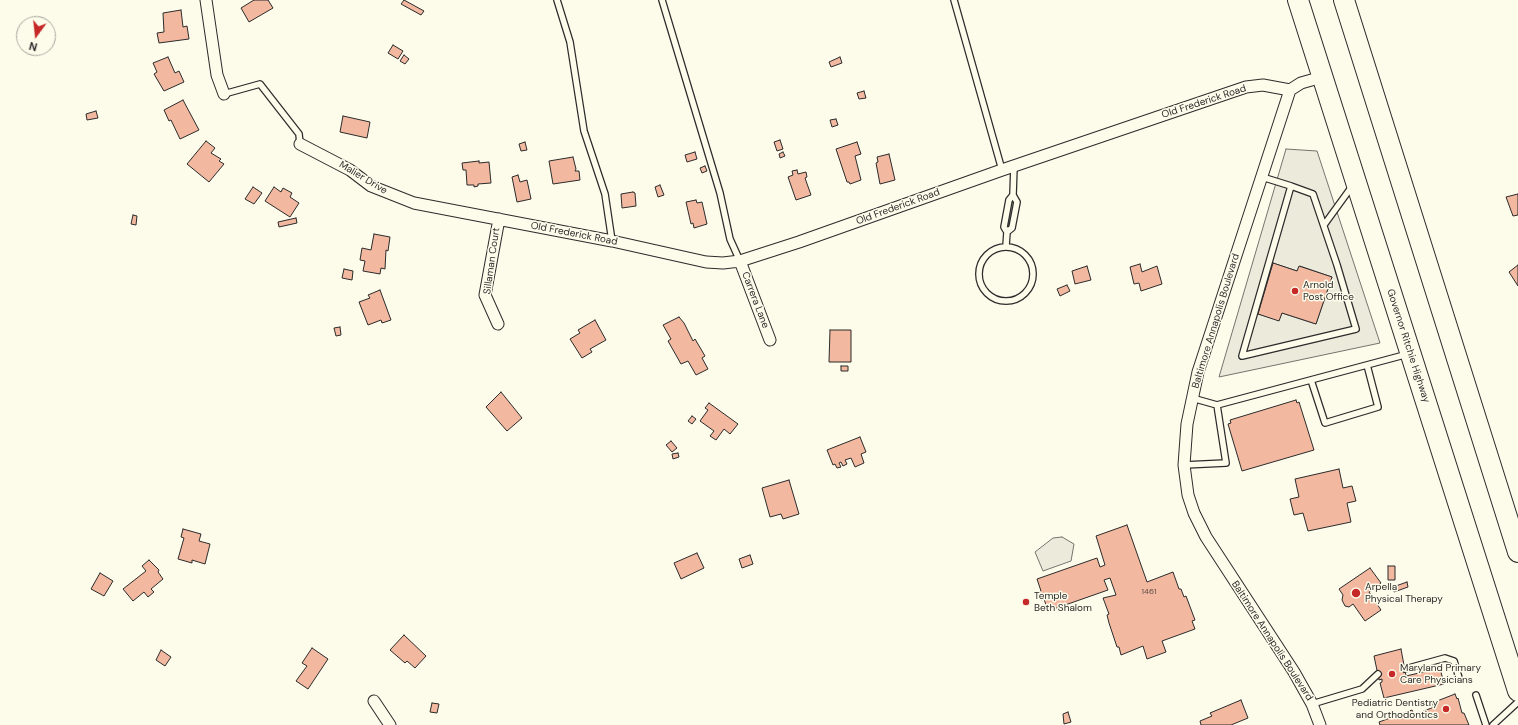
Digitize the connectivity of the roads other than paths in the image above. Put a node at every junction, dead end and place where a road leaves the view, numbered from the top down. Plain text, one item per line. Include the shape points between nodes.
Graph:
1 (206, 0) edge
2 (557, 0) edge
3 (662, 0) edge
4 (954, 0) edge
5 (1298, 0) edge
6 (1344, 0) edge
7 (1322, 77) junction
8 (1290, 90) junction
9 (224, 94) joint
10 (300, 144) joint
11 (1014, 166) junction
12 (1002, 170) junction
13 (1262, 177) junction
14 (1356, 182) junction
15 (1291, 186) junction
16 (499, 220) junction
17 (1324, 225) junction
18 (612, 241) junction
19 (1006, 246) junction
20 (740, 261) junction
21 (498, 324) dead end
22 (770, 340) dead end
23 (1410, 353) junction
24 (1367, 365) junction
25 (1311, 380) junction
26 (1192, 398) junction
27 (1217, 405) junction
28 (1184, 465) junction
29 (1518, 552) edge
30 (1405, 669) dead end
31 (1378, 674) dead end
32 (1459, 678) dead end
33 (1518, 691) edge
34 (1476, 696) dead end
35 (374, 701) dead end
36 (1518, 702) edge
37 (1312, 704) junction
38 (390, 725) edge
39 (1320, 725) edge
40 (1486, 725) edge
41 (1493, 725) edge

1 - 9 street via 217,76
2 - 18 lane via 570,42 584,131 605,194
3 - 20 lane via 718,186 730,239
4 - 12 lane
5 - 7 highway, Governor Ritchie Highway
6 - 29 highway
7 - 8 street via 1301,83
7 - 14 highway, Governor Ritchie Highway
8 - 11 street, Old Frederick Road via 1263,85 1246,87
8 - 13 street, Baltimore Annapolis Boulevard
9 - 10 lane via 260,84 299,134
10 - 16 street, Malier Drive via 350,170 371,186 390,195 414,203
11 - 12 street, Old Frederick Road
11 - 19 lane via 1013,195 1004,227 1007,232
12 - 20 street, Old Frederick Road
13 - 15 lane
13 - 26 street, Baltimore Annapolis Boulevard via 1198,372
14 - 17 lane
14 - 23 highway, Governor Ritchie Highway
15 - 17 lane via 1313,194
15 - 17 lane via 1242,356 1356,330
16 - 18 street, Old Frederick Road
16 - 21 street, Sillaman Court via 485,295
18 - 20 street, Old Frederick Road via 706,262
19 - 19 lane via 986,255 980,266 979,275 980,284 992,297 1000,301 1010,301 1026,293 1032,285 1034,272 1030,259 1023,252
20 - 22 street, Carrera Lane
23 - 24 lane
23 - 33 highway, Governor Ritchie Highway
24 - 25 lane
24 - 25 lane via 1378,407 1324,423
25 - 27 lane
26 - 27 lane
26 - 28 street, Baltimore Annapolis Boulevard via 1184,445
27 - 28 lane via 1226,463
28 - 37 street, Baltimore Annapolis Boulevard via 1188,495 1206,537
30 - 32 lane via 1445,658 1454,661
31 - 37 lane via 1362,689
34 - 40 lane
35 - 38 street
36 - 41 lane
37 - 39 street, Baltimore Annapolis Boulevard

